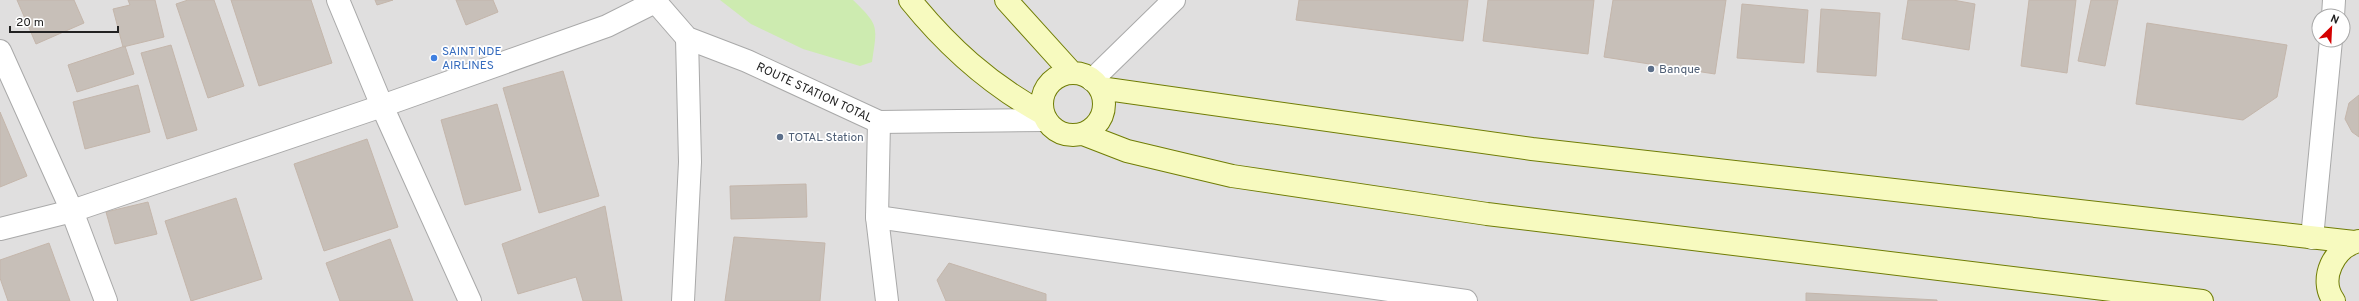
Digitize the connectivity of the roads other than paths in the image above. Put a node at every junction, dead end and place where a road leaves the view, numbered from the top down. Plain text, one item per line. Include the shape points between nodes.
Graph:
1 (338, 0) edge
2 (910, 0) edge
3 (1006, 0) edge
4 (1174, 0) edge
5 (654, 1) edge
6 (687, 38) junction
7 (2330, 48) edge
8 (0, 51) edge
9 (1072, 73) junction
10 (1096, 84) junction
11 (382, 106) junction
12 (1044, 116) junction
13 (879, 122) junction
14 (1083, 134) junction
15 (72, 211) junction
16 (878, 217) junction
17 (0, 229) edge
18 (2312, 238) junction
19 (2356, 241) edge
20 (106, 301) edge
21 (470, 301) edge
22 (683, 301) edge
23 (887, 301) edge
24 (1466, 301) edge
25 (2202, 301) edge
26 (2334, 301) edge

1 - 11 street
2 - 12 main road via 929,24 969,64 1013,97
3 - 9 main road
4 - 10 street
5 - 6 street, ROUTE STATION TOTAL
5 - 11 street via 607,26
6 - 13 street, ROUTE STATION TOTAL via 747,61
6 - 22 street via 690,162
7 - 18 street
8 - 15 street
9 - 10 main road via 1083,74
9 - 12 main road via 1061,75 1051,81 1044,91 1041,102
10 - 14 main road via 1104,99 1103,110 1099,120
10 - 18 main road via 1532,149
11 - 15 street
11 - 21 street
12 - 13 street, ROUTE STATION TOTAL
12 - 14 main road via 1056,130 1069,135
13 - 16 street
14 - 25 main road via 1127,151 1232,176 1479,213
15 - 17 street
15 - 20 street
16 - 23 street
16 - 24 street
18 - 19 main road
19 - 26 main road via 2342,249 2333,259 2328,271 2328,285

